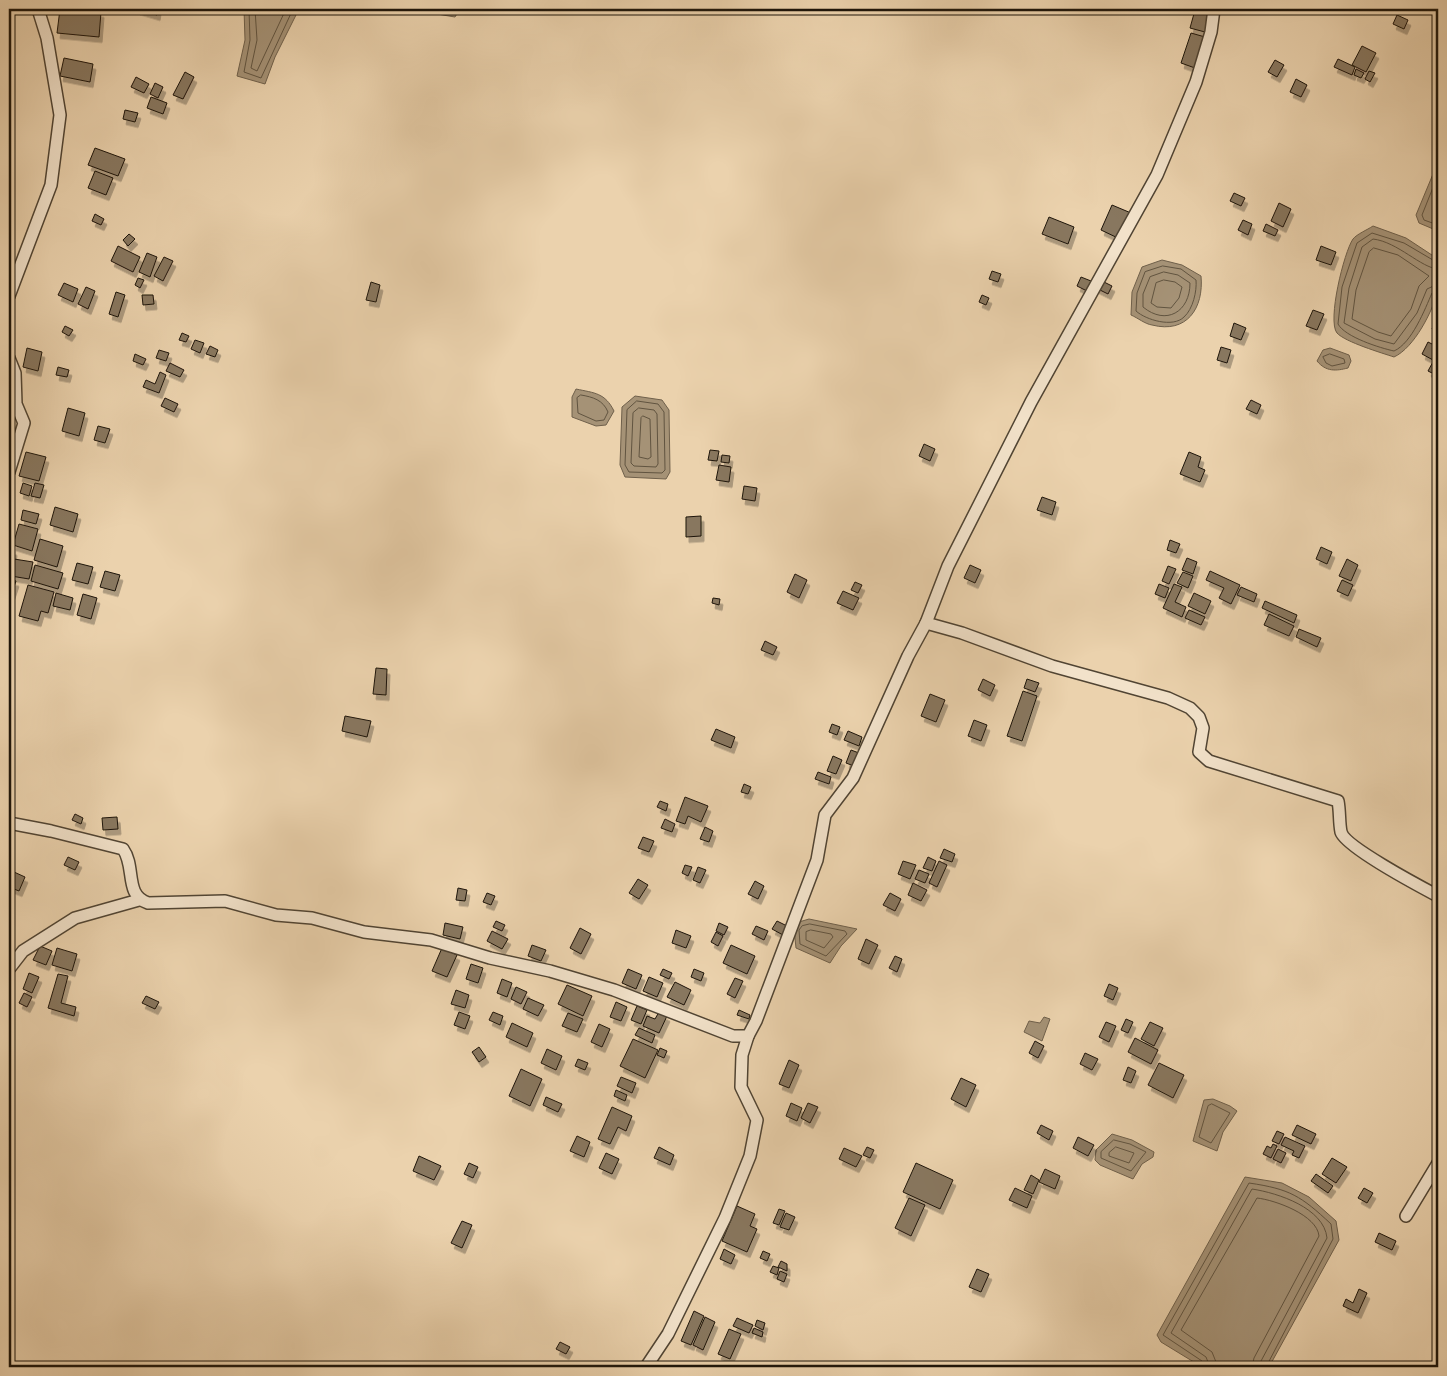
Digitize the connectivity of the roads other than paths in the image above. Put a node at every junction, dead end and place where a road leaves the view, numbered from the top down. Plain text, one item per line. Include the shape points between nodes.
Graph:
1 (38, 9) edge
2 (1214, 9) edge
3 (9, 296) edge
4 (9, 358) edge
5 (9, 472) edge
6 (926, 623) junction
7 (9, 823) edge
8 (1438, 896) edge
9 (139, 900) junction
10 (9, 969) edge
11 (748, 1036) junction
12 (1438, 1164) edge
13 (1406, 1216) dead end
14 (646, 1367) edge

1 - 3 street via 47,38 60,115 51,185
2 - 6 street via 1212,32 1196,82 1157,175 1027,411 948,566
4 - 5 street via 15,373 16,404 24,423
6 - 8 street via 1052,666 1168,698 1190,708 1199,717 1203,728 1199,752 1210,761 1338,801 1342,833 1348,841
6 - 11 street via 853,778 825,815 817,860
7 - 9 street via 123,849 129,858 133,891
9 - 10 street via 75,918 23,951
9 - 11 street via 148,903 225,901 276,915 312,918 364,932 431,940 598,985 732,1036
11 - 14 street via 742,1056 741,1087 757,1120 750,1156 725,1218 668,1334
12 - 13 street

